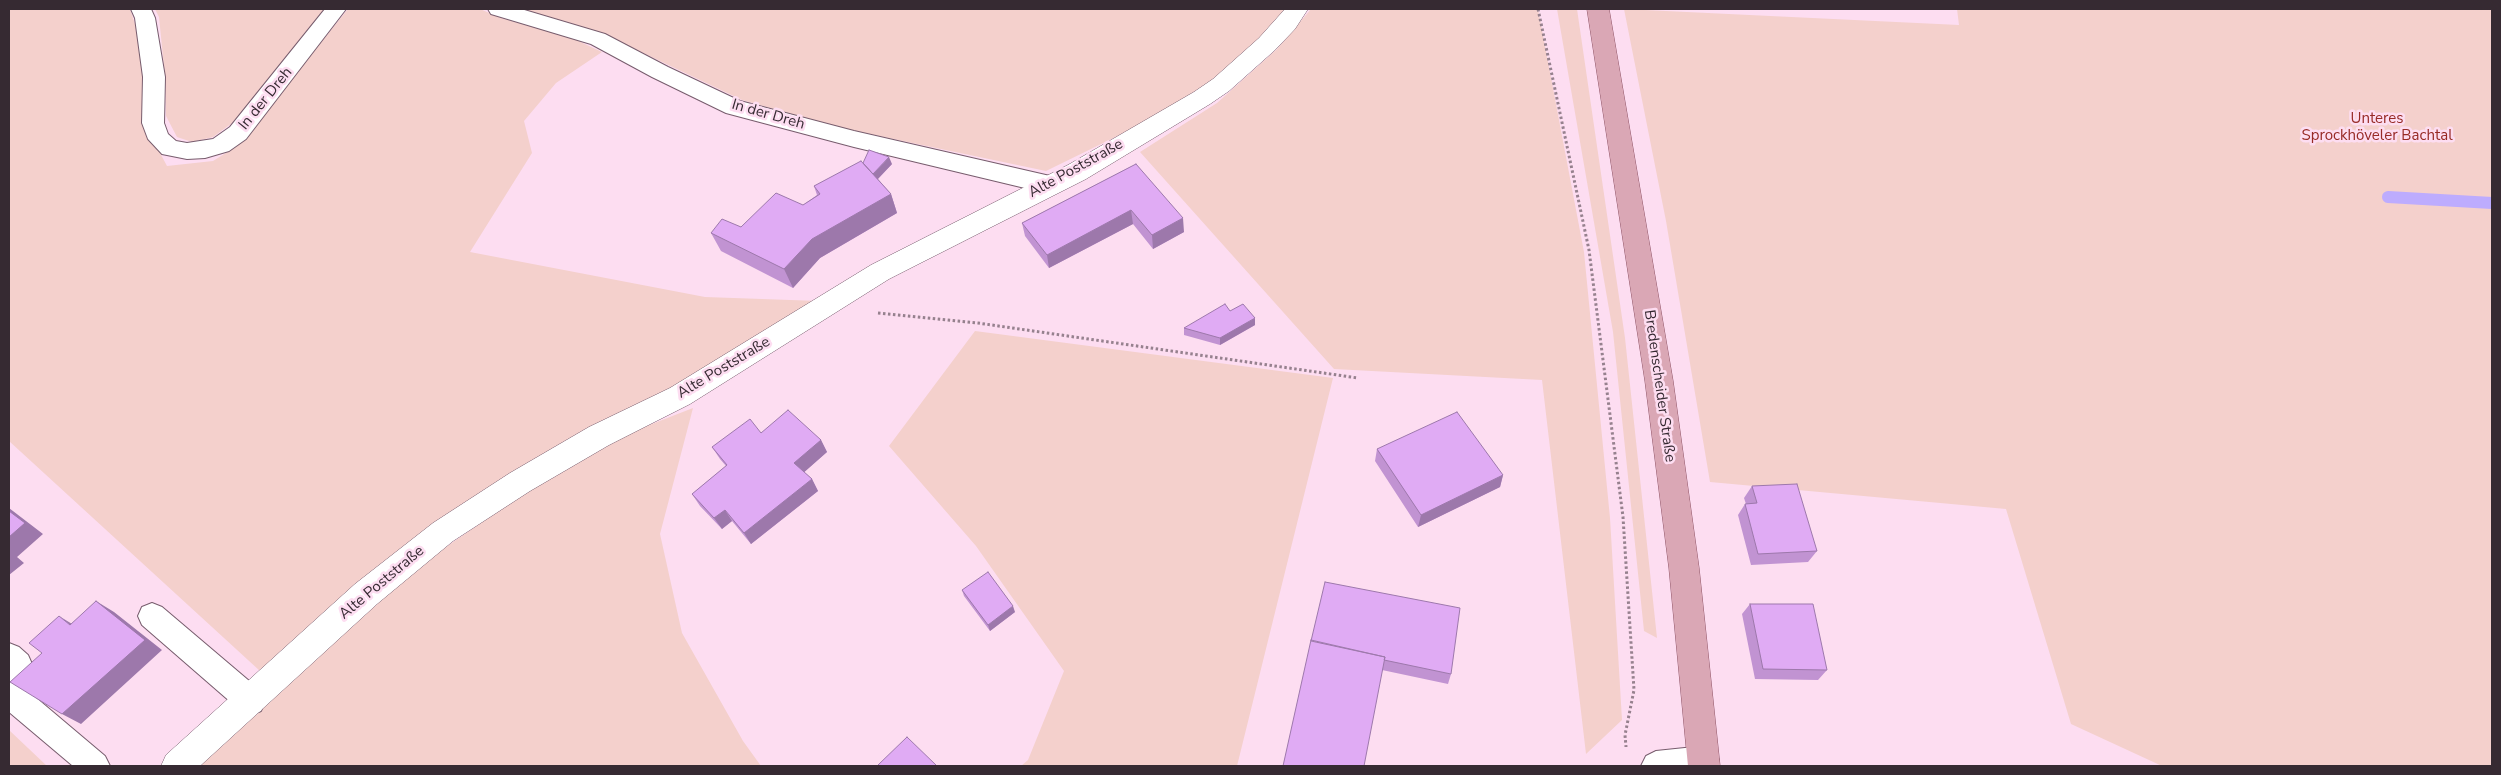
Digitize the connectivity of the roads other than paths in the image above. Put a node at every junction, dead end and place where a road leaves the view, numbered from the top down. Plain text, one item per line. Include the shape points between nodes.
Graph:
1 (141, 9) edge
2 (336, 9) edge
3 (498, 9) edge
4 (1297, 9) edge
5 (1598, 9) edge
6 (1050, 186) junction
7 (152, 616) dead end
8 (9, 656) edge
9 (251, 701) junction
10 (1704, 763) edge
11 (95, 766) edge
12 (177, 766) edge
13 (1656, 766) edge

1 - 2 lane, In der Dreh via 154,77 153,123 159,139 170,148 187,151 205,150 238,133
3 - 6 lane, In der Dreh via 598,39 734,106 854,139
4 - 6 street, Alte Poststraße via 1267,44 1208,94
5 - 10 main road, Bredenscheider Straße via 1659,381 1684,568
6 - 9 street, Alte Poststraße via 880,272 680,396 599,436 520,482 444,532 366,594
7 - 9 lane
8 - 11 lane via 18,664 13,697
9 - 12 street, Alte Poststraße
10 - 13 lane

